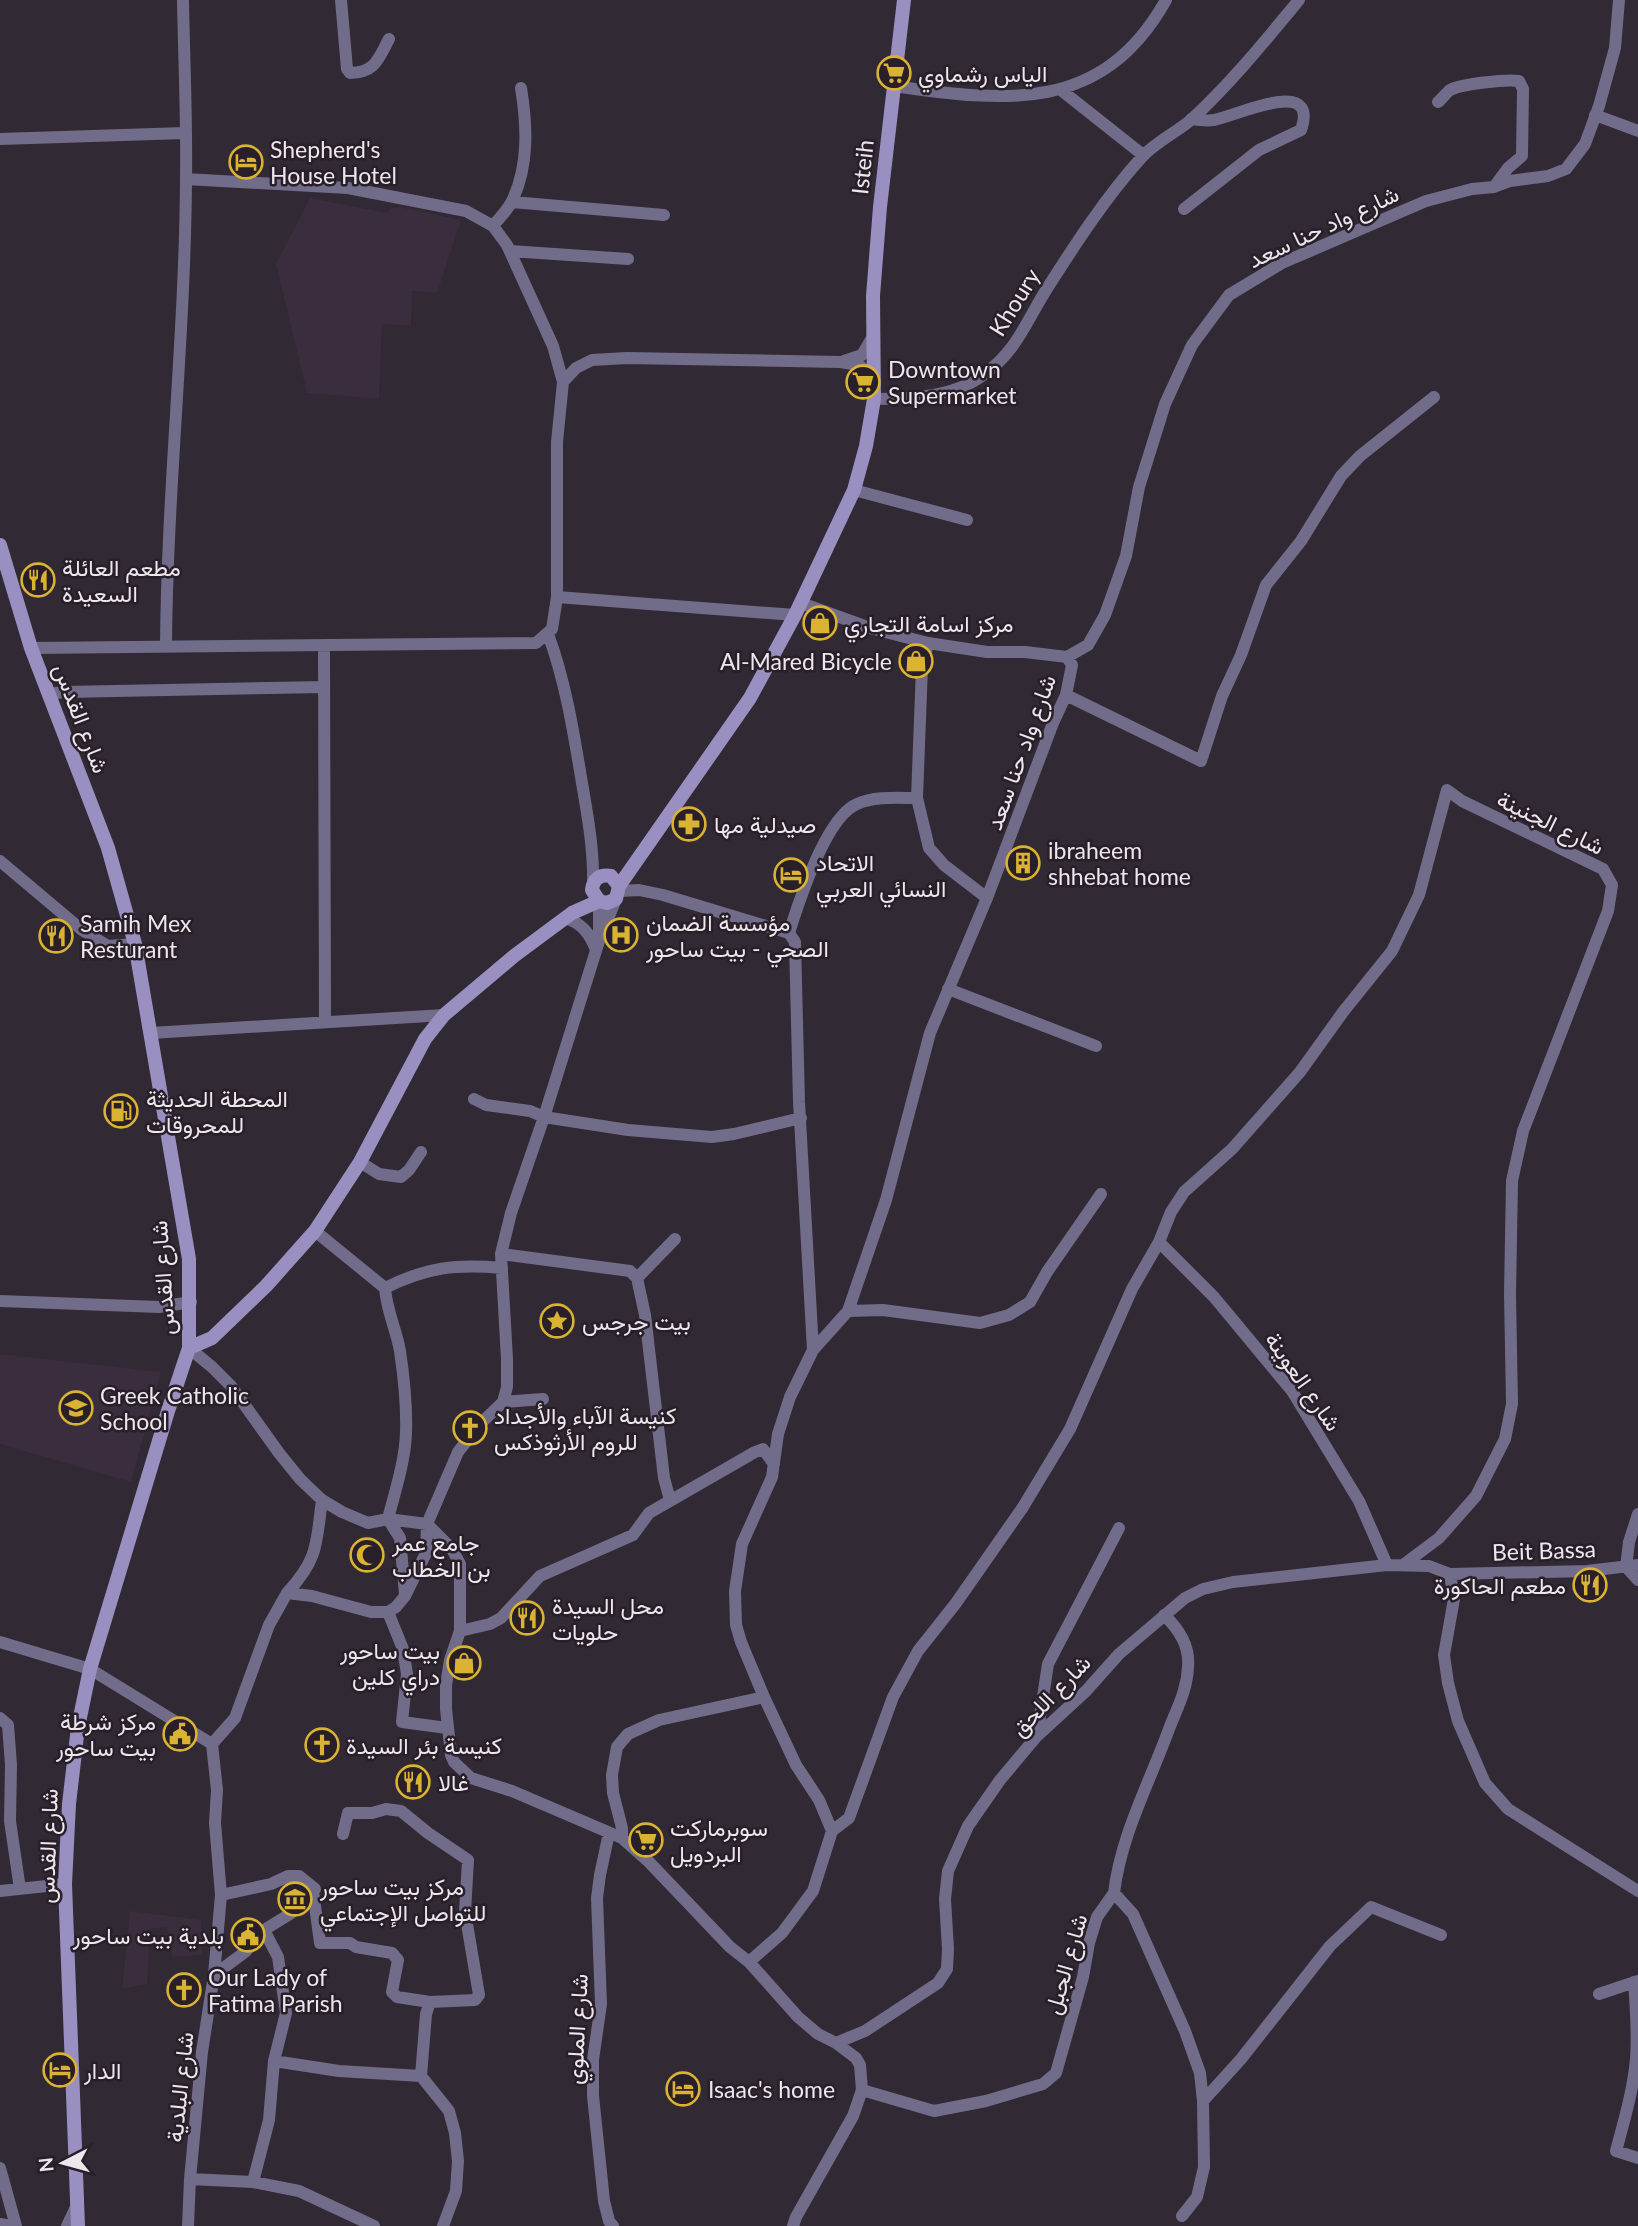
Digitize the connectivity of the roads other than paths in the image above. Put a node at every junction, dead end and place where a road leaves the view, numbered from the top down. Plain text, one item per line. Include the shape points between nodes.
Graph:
1 (183, 0) edge
2 (341, 0) edge
3 (904, 0) edge
4 (1166, 0) edge
5 (1299, 0) edge
6 (1619, 0) edge
7 (389, 39) dead end
8 (893, 86) junction
9 (521, 88) dead end
10 (1060, 90) junction
11 (1438, 102) dead end
12 (1595, 115) junction
13 (1191, 119) junction
14 (1638, 131) edge
15 (185, 133) junction
16 (0, 139) edge
17 (1143, 155) junction
18 (186, 180) junction
19 (1494, 187) junction
20 (512, 202) junction
21 (1184, 209) dead end
22 (664, 215) dead end
23 (493, 226) junction
24 (510, 251) junction
25 (628, 259) dead end
26 (872, 338) junction
27 (840, 362) junction
28 (874, 379) junction
29 (563, 382) junction
30 (1434, 397) dead end
31 (874, 399) junction
32 (854, 490) junction
33 (967, 520) dead end
34 (0, 545) edge
35 (557, 597) junction
36 (798, 609) junction
37 (548, 634) junction
38 (928, 643) junction
39 (324, 646) junction
40 (166, 647) junction
41 (31, 648) junction
42 (1067, 657) junction
43 (324, 687) junction
44 (49, 694) junction
45 (1066, 695) junction
46 (917, 798) junction
47 (592, 840) junction
48 (0, 861) edge
49 (606, 875) junction
50 (593, 885) junction
51 (618, 892) junction
52 (987, 898) junction
53 (599, 901) junction
54 (568, 915) junction
55 (789, 933) junction
56 (135, 944) junction
57 (597, 946) junction
58 (948, 989) junction
59 (444, 1015) junction
60 (406, 1017) junction
61 (325, 1021) junction
62 (151, 1033) junction
63 (425, 1040) junction
64 (1096, 1046) dead end
65 (474, 1099) dead end
66 (544, 1117) junction
67 (800, 1118) junction
68 (421, 1152) dead end
69 (360, 1162) junction
70 (1101, 1194) dead end
71 (314, 1231) junction
72 (675, 1239) dead end
73 (1158, 1242) junction
74 (501, 1254) junction
75 (502, 1268) junction
76 (637, 1278) junction
77 (385, 1288) junction
78 (0, 1301) edge
79 (191, 1302) junction
80 (848, 1311) junction
81 (189, 1348) junction
82 (813, 1350) junction
83 (543, 1399) dead end
84 (503, 1402) junction
85 (765, 1446) junction
86 (322, 1500) junction
87 (670, 1500) junction
88 (1638, 1514) edge
89 (388, 1519) junction
90 (427, 1524) junction
91 (1119, 1528) dead end
92 (1387, 1565) junction
93 (1403, 1565) junction
94 (1632, 1566) edge
95 (1451, 1574) junction
96 (1638, 1580) edge
97 (287, 1593) junction
98 (405, 1595) junction
99 (388, 1612) junction
100 (1164, 1615) junction
101 (460, 1631) junction
102 (0, 1642) edge
103 (90, 1669) junction
104 (764, 1698) junction
105 (0, 1718) edge
106 (447, 1728) junction
107 (1037, 1737) junction
108 (212, 1744) junction
109 (832, 1831) junction
110 (343, 1834) dead end
111 (615, 1835) junction
112 (65, 1884) junction
113 (20, 1889) junction
114 (314, 1890) junction
115 (0, 1891) edge
116 (1638, 1891) edge
117 (1114, 1893) junction
118 (221, 1895) junction
119 (264, 1930) junction
120 (1441, 1934) dead end
121 (748, 1962) junction
122 (214, 1975) junction
123 (1636, 1982) edge
124 (1599, 1994) dead end
125 (430, 2002) junction
126 (836, 2043) junction
127 (274, 2061) junction
128 (421, 2076) junction
129 (862, 2090) junction
130 (1203, 2101) junction
131 (1638, 2158) edge
132 (0, 2168) edge
133 (190, 2179) junction
134 (253, 2182) junction
135 (76, 2207) junction
136 (1182, 2216) dead end
137 (0, 2224) edge
138 (14, 2226) edge
139 (67, 2226) edge
140 (78, 2226) edge
141 (188, 2226) edge
142 (374, 2226) edge
143 (443, 2226) edge
144 (613, 2226) edge
145 (793, 2226) edge

1 - 15 street
2 - 7 street via 350,73 372,68
3 - 8 main road, Isteih
4 - 10 street via 1141,39 1111,66
5 - 13 street, Khoury
6 - 12 street, شارع واد حنا سعد via 1615,48
8 - 10 street via 979,96
8 - 26 main road, Isteih
9 - 20 street via 527,124 525,151
10 - 17 street
11 - 19 street via 1451,89 1519,81 1524,89 1522,156
12 - 14 street
12 - 19 street, شارع واد حنا سعد via 1585,144 1566,169
13 - 17 street, Khoury
13 - 21 street via 1213,120 1256,106 1293,101 1304,109 1301,130 1259,150
15 - 16 street
15 - 18 street
17 - 31 street, Khoury via 1095,218 1020,338 999,363 950,391
18 - 23 street via 348,188 466,211
18 - 40 street
19 - 42 street, شارع واد حنا سعد via 1415,206 1282,263 1229,295 1192,345 1165,404 1139,487 1126,556 1105,615 1088,645
20 - 22 street
20 - 23 street
23 - 24 street
24 - 25 street
24 - 29 street via 553,346
26 - 27 street via 862,355
26 - 28 main road, Isteih
27 - 28 street via 859,365
27 - 29 street via 592,360
28 - 31 main road, Isteih
29 - 35 street via 557,442
30 - 45 street via 1341,476 1301,541 1266,585 1201,761
31 - 32 main road, Isteih
32 - 33 street
32 - 36 main road, Isteih
34 - 41 main road, شارع القدس
35 - 36 street
35 - 37 street
36 - 38 street
36 - 51 main road, Isteih via 750,698
37 - 39 street via 536,643 514,645
37 - 47 street via 557,657
38 - 42 street
38 - 46 street via 922,667
39 - 40 street
39 - 43 street
40 - 41 street
41 - 44 main road, شارع القدس
42 - 45 street, شارع واد حنا سعد via 1072,665
43 - 44 street
43 - 61 street
44 - 56 main road, شارع القدس via 108,848
45 - 52 street, شارع واد حنا سعد
46 - 52 street via 929,848 944,866
46 - 55 street via 863,801 845,810 806,879
47 - 49 street
47 - 50 street
48 - 56 street via 82,930 108,946
49 - 50 main road
49 - 51 main road via 615,878
50 - 53 main road
50 - 54 main road
51 - 53 main road via 607,903
51 - 55 street via 663,895
51 - 57 street
52 - 58 street, شارع واد حنا سعد
53 - 54 main road
53 - 57 street
54 - 57 street
54 - 59 main road
55 - 67 street via 795,942
56 - 62 main road, شارع القدس
57 - 66 street
58 - 64 street
58 - 80 street, شارع واد حنا سعد via 930,1033 886,1200
59 - 60 street
59 - 63 main road
60 - 61 street
60 - 63 street via 421,1027
61 - 62 street
62 - 79 main road, شارع القدس via 189,1259
63 - 69 main road
65 - 66 street
66 - 67 street via 712,1137
66 - 74 street
67 - 82 street
68 - 69 street via 401,1177 379,1174
69 - 71 main road
70 - 80 street via 1030,1302 1009,1315 980,1323 883,1310
71 - 77 street
71 - 81 main road via 212,1338
72 - 76 street
73 - 92 street, شارع العوينة via 1214,1297 1292,1391 1359,1501
73 - 93 street, شارع الجنينة via 1184,1192 1232,1149 1300,1072 1392,951 1419,895 1447,790 1603,869 1612,886 1608,911 1523,1131 1512,1181 1512,1404 1505,1439 1476,1496 1439,1538
73 - 109 street via 1132,1289 1070,1429 1023,1507 918,1651 893,1697 849,1818
74 - 75 street
74 - 76 street via 631,1271
75 - 77 street via 442,1267
75 - 84 street via 508,1359
76 - 87 street
77 - 89 street via 399,1349 406,1422
78 - 79 street via 159,1307
79 - 81 main road, شارع القدس
80 - 82 street
81 - 86 street via 230,1386 300,1479
81 - 103 main road, شارع القدس
82 - 85 street via 783,1420
83 - 84 street
84 - 90 street via 458,1452
85 - 87 street
85 - 104 street via 774,1464 772,1478 742,1544 735,1591 736,1625
86 - 89 street via 368,1523
86 - 97 street via 314,1556
87 - 101 street via 649,1513 633,1535 540,1576 501,1618
88 - 94 street via 1629,1542
89 - 90 street
89 - 98 street via 400,1538
90 - 98 street via 426,1553
90 - 101 street via 460,1564
91 - 107 street via 1048,1664
92 - 93 street, شارع اللحق
92 - 100 street, شارع اللحق via 1203,1588
93 - 95 street, شارع اللحق via 1429,1566
94 - 95 street, Beit Bassa
94 - 96 street
95 - 116 street via 1454,1599 1444,1655 1448,1683 1458,1721 1485,1783 1508,1809
97 - 99 street via 355,1610
97 - 108 street via 234,1717
98 - 99 street
99 - 106 street via 403,1648 407,1674 402,1721
100 - 107 street, شارع اللحق
100 - 117 street via 1184,1641 1189,1665 1184,1695 1130,1824
101 - 106 street via 450,1660
102 - 103 street
103 - 108 street
103 - 112 main road, شارع القدس via 76,1740
104 - 109 street
104 - 111 street via 659,1720 628,1734 617,1746 612,1775 622,1828
105 - 113 street via 8,1725 10,1821
106 - 111 street via 454,1762 471,1778
107 - 126 street, شارع اللحق via 968,1826 948,1871 944,1899 947,1969 938,1983 865,2031
108 - 118 street, شارع البلدية
109 - 121 street via 813,1891 782,1933
110 - 125 street via 348,1813 401,1811 468,1860 465,1912 479,1995 475,2000
111 - 121 street
111 - 144 street, شارع الملوي via 597,1898 601,2004 593,2060 604,2200
112 - 113 street
112 - 135 main road, شارع القدس
113 - 115 street
114 - 118 street via 299,1876 288,1876
114 - 119 street via 290,1914
114 - 125 street via 320,1943 350,1943 392,1953 398,1959 392,1992 397,1997
117 - 129 street, شارع الجبل via 1097,1917 1056,2073 1042,2084 934,2111
117 - 130 street, شارع الجبل via 1133,1913 1185,2031 1200,2073
118 - 122 street, شارع البلدية
119 - 122 street via 245,1952
119 - 127 street via 278,1957 286,2013
120 - 130 street via 1370,1907 1330,1946
121 - 126 street via 799,2017
122 - 133 street, شارع البلدية
123 - 124 street
123 - 131 street via 1637,2057 1616,2151
125 - 128 street
126 - 129 street via 860,2065
127 - 128 street
127 - 134 street via 269,2120
128 - 143 street via 449,2111 455,2133 456,2191
129 - 145 street via 853,2116
130 - 136 street, شارع الجبل via 1204,2167 1197,2197
132 - 138 street
133 - 134 street
133 - 141 street, شارع البلدية
134 - 142 street via 299,2191
135 - 139 street
135 - 140 main road, شارع القدس
137 - 138 street

